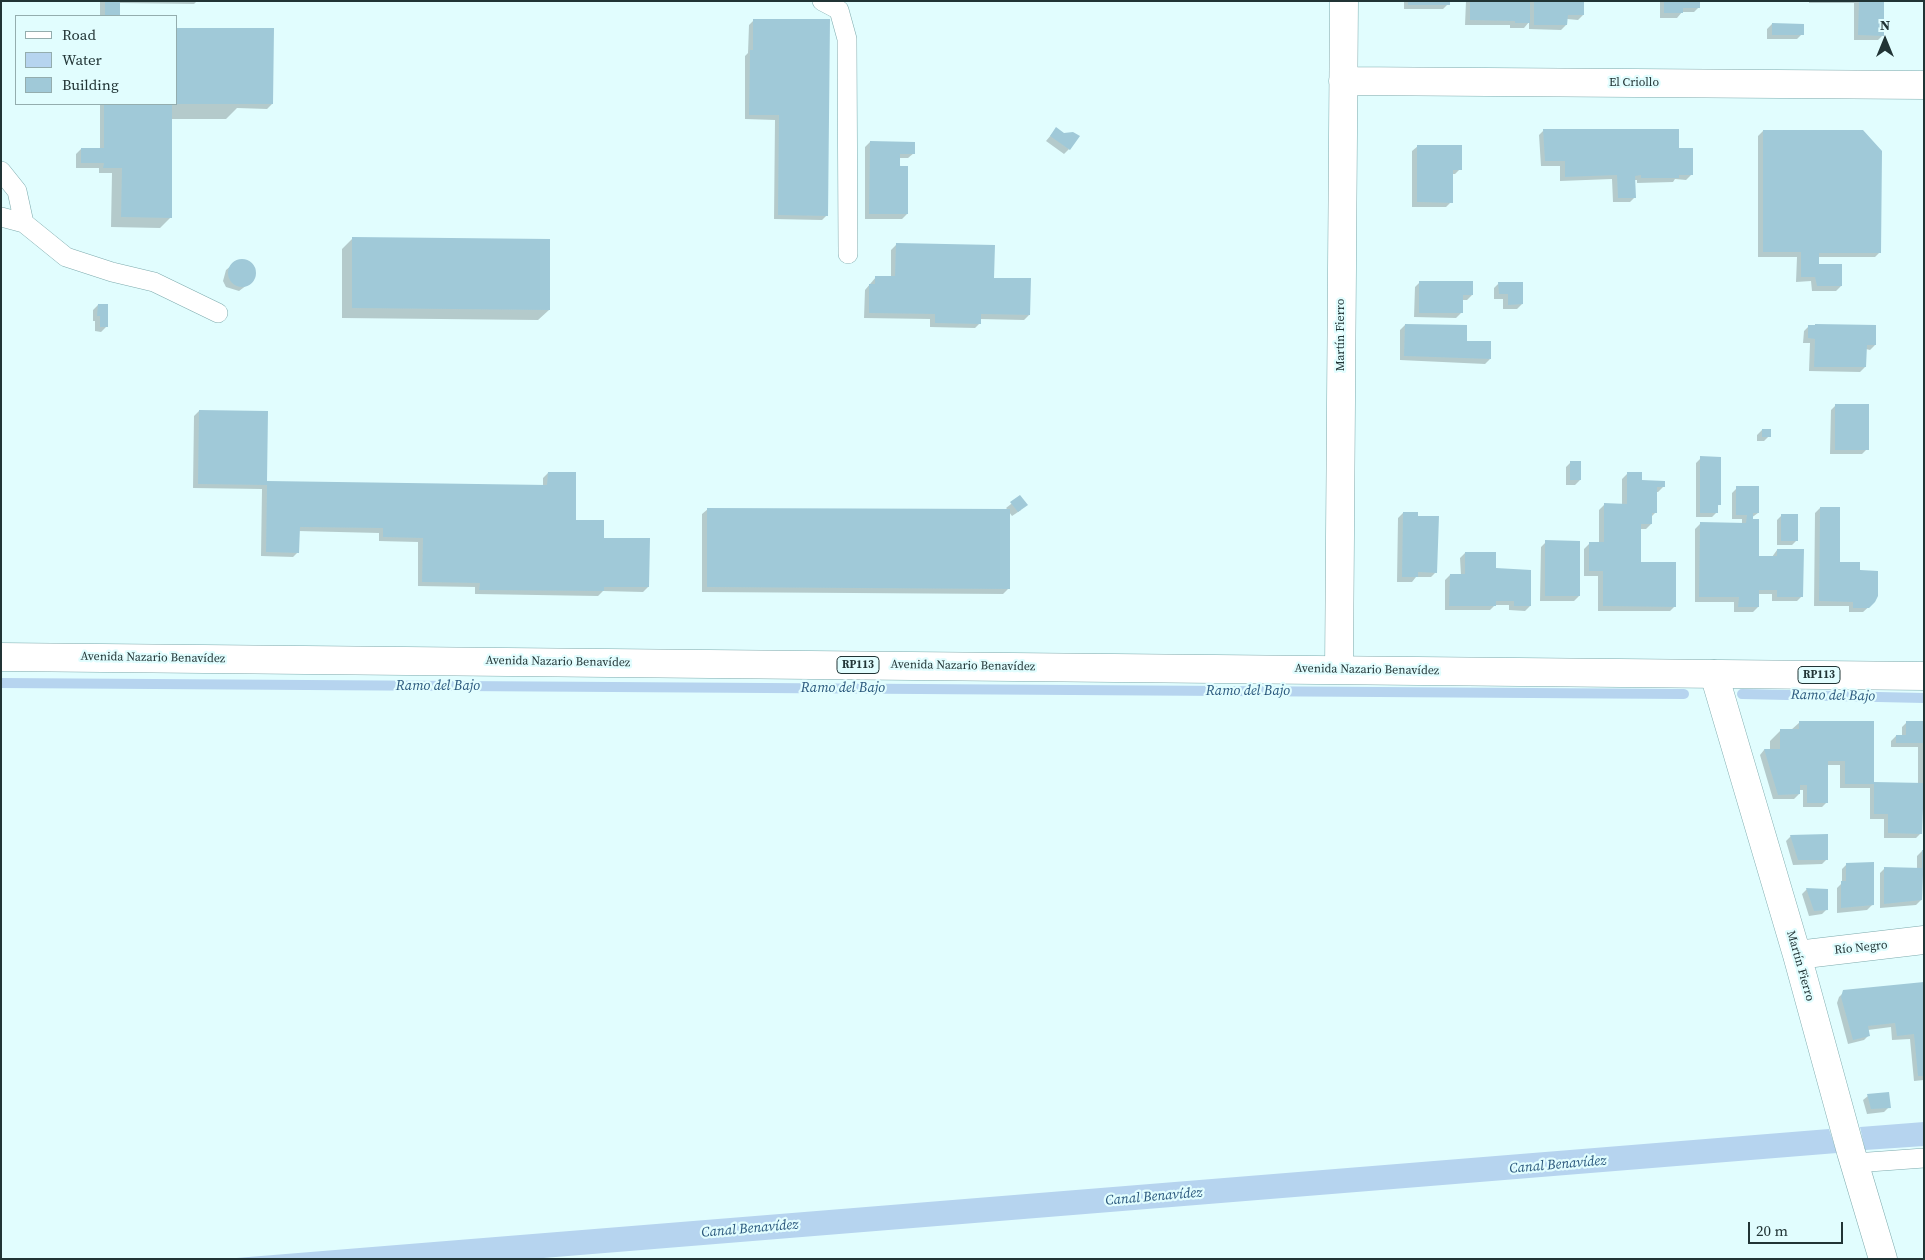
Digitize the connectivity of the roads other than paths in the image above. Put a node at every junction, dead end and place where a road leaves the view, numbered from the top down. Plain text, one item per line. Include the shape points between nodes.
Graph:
1 (822, 1) edge
2 (1344, 1) edge
3 (1343, 80) junction
4 (1924, 85) edge
5 (1, 171) edge
6 (1, 217) edge
7 (24, 223) junction
8 (848, 254) dead end
9 (218, 313) dead end
10 (1, 657) edge
11 (1339, 669) junction
12 (1714, 674) junction
13 (1924, 676) edge
14 (1924, 940) edge
15 (1797, 955) junction
16 (1850, 1148) junction
17 (1924, 1158) edge
18 (1883, 1259) edge

1 - 8 lane via 839,10 847,39
2 - 3 street, Martín Fierro
3 - 4 street, El Criollo
3 - 11 street, Martín Fierro
5 - 7 lane via 17,191
6 - 7 lane
7 - 9 lane via 66,257 154,282
10 - 11 street, Avenida Nazario Benavídez / RP113
11 - 12 street, Avenida Nazario Benavídez / RP113
12 - 13 street, Avenida Nazario Benavídez / RP113
12 - 15 street, Martín Fierro
14 - 15 street, Río Negro
15 - 16 street, Martín Fierro
16 - 17 lane
16 - 18 street, Martín Fierro

